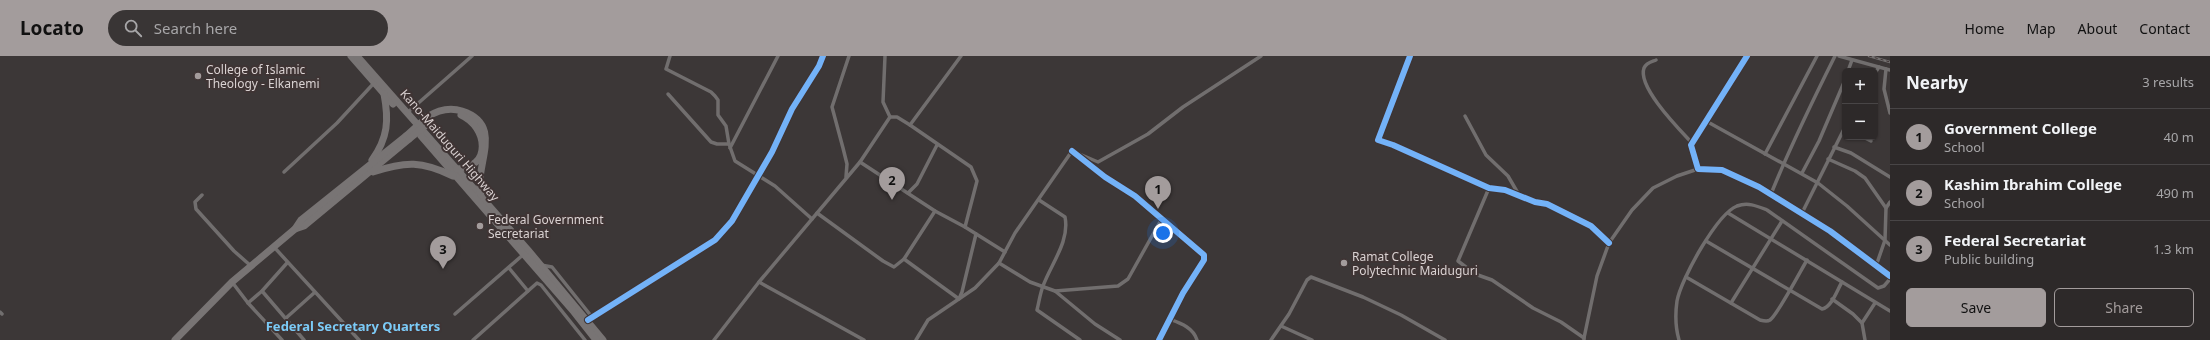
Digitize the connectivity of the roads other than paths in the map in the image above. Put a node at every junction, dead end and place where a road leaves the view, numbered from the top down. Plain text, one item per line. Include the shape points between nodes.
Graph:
1 (351, 56) edge
2 (357, 56) edge
3 (472, 56) edge
4 (670, 56) edge
5 (778, 56) edge
6 (823, 56) edge
7 (849, 56) edge
8 (885, 56) edge
9 (961, 56) edge
10 (1261, 56) edge
11 (1410, 56) edge
12 (1747, 56) edge
13 (1817, 56) edge
14 (1834, 56) edge
15 (1839, 56) edge
16 (1656, 60) dead end
17 (1852, 60) junction
18 (1879, 67) joint
19 (1849, 68) edge
20 (1888, 69) edge
21 (374, 83) junction
22 (1842, 87) edge
23 (384, 94) junction
24 (668, 94) dead end
25 (407, 113) junction
26 (1890, 113) edge
27 (890, 116) junction
28 (1465, 116) dead end
29 (429, 119) junction
30 (1706, 121) junction
31 (910, 125) junction
32 (1842, 132) edge
33 (1692, 143) junction
34 (729, 144) junction
35 (937, 145) junction
36 (1834, 147) junction
37 (730, 148) junction
38 (1072, 151) junction
39 (1765, 154) junction
40 (1828, 159) junction
41 (860, 162) junction
42 (1784, 164) junction
43 (456, 169) junction
44 (1698, 169) junction
45 (367, 171) junction
46 (284, 172) dead end
47 (1802, 173) junction
48 (759, 174) junction
49 (457, 177) junction
50 (846, 177) junction
51 (1890, 177) edge
52 (1818, 183) junction
53 (1489, 188) junction
54 (908, 193) junction
55 (1771, 194) junction
56 (202, 195) dead end
57 (1519, 195) junction
58 (481, 197) junction
59 (1039, 200) junction
60 (1890, 202) edge
61 (1886, 208) junction
62 (935, 211) junction
63 (1728, 213) junction
64 (1802, 213) junction
65 (817, 214) junction
66 (812, 219) junction
67 (1161, 220) junction
68 (1782, 221) junction
69 (965, 227) junction
70 (976, 234) junction
71 (1770, 238) junction
72 (1885, 240) junction
73 (1706, 241) junction
74 (1609, 243) junction
75 (1890, 245) edge
76 (273, 247) junction
77 (526, 252) junction
78 (1005, 252) junction
79 (904, 259) junction
80 (1807, 260) junction
81 (287, 263) junction
82 (999, 263) junction
83 (251, 266) junction
84 (1876, 266) junction
85 (509, 268) junction
86 (1752, 268) junction
87 (1890, 276) edge
88 (1686, 277) junction
89 (1890, 279) edge
90 (232, 282) junction
91 (759, 282) junction
92 (1842, 282) junction
93 (1042, 287) junction
94 (1789, 289) junction
95 (262, 291) junction
96 (528, 291) junction
97 (1055, 291) junction
98 (314, 293) junction
99 (959, 299) junction
100 (1832, 300) junction
101 (248, 303) junction
102 (1731, 303) junction
103 (1875, 303) junction
104 (1890, 311) edge
105 (455, 314) dead end
106 (286, 318) junction
107 (590, 319) junction
108 (1169, 319) junction
109 (1862, 324) junction
110 (1281, 326) junction
111 (1584, 339) edge
112 (175, 340) edge
113 (282, 340) edge
114 (304, 340) edge
115 (359, 340) edge
116 (473, 340) edge
117 (585, 340) edge
118 (596, 340) edge
119 (603, 340) edge
120 (714, 340) edge
121 (864, 340) edge
122 (916, 340) edge
123 (1080, 340) edge
124 (1120, 340) edge
125 (1158, 340) edge
126 (1197, 340) edge
127 (1271, 340) edge
128 (1312, 340) edge
129 (1446, 340) edge
130 (1679, 340) edge
131 (1865, 340) edge

1 - 21 highway, Kano-Maiduguri Highway
2 - 25 highway, Kano-Maiduguri Highway
3 - 25 street
4 - 34 street via 666,69 711,92 718,100 718,115 726,126
5 - 37 street
6 - 48 street
7 - 50 street via 832,107 844,153
8 - 27 street via 883,102
9 - 31 street
10 - 38 street via 1183,107 1148,134 1113,155 1098,162
11 - 53 street via 1378,140
12 - 30 street
13 - 39 street
14 - 42 street
15 - 17 street
16 - 33 street via 1647,63 1644,68 1645,83 1669,118
17 - 18 street
17 - 19 street
18 - 20 street
20 - 26 street via 1884,89
21 - 23 highway, Kano-Maiduguri Highway
21 - 46 street via 337,123
22 - 47 street
23 - 45 highway via 387,132
23 - 49 highway, Kano-Maiduguri Highway
24 - 34 street via 711,142
25 - 43 highway, Kano-Maiduguri Highway
27 - 31 street
27 - 41 street
28 - 57 street via 1486,155 1508,176
29 - 43 highway via 458,114 471,122 479,132 482,145 479,158 471,167
29 - 45 highway, bridge
29 - 58 highway via 442,110 455,109 469,114 484,132 486,145 479,178
30 - 33 street
30 - 39 street
31 - 35 street
32 - 36 street
33 - 44 street via 1691,149
34 - 37 street
35 - 54 street via 917,184
35 - 69 street via 971,167 977,181
36 - 40 street
36 - 51 street via 1850,153
37 - 48 street via 736,161
38 - 59 street
38 - 67 street via 1105,177 1136,196
39 - 42 street
40 - 52 street
40 - 61 street via 1862,175
41 - 50 street
41 - 54 street
42 - 47 street
42 - 55 street
43 - 58 highway, Kano-Maiduguri Highway
44 - 55 street via 1722,170
44 - 74 street via 1653,188 1632,210
45 - 49 highway via 412,163 425,164
45 - 76 highway via 304,226 295,229
47 - 52 street
48 - 66 street
48 - 107 street via 732,222 715,240
49 - 77 highway, Kano-Maiduguri Highway
50 - 65 street
52 - 64 street
52 - 72 street
53 - 57 street
53 - 111 street via 1458,261 1475,274 1492,280 1533,308 1561,322
54 - 62 street
55 - 64 street
56 - 83 street via 195,202 196,209
57 - 74 street via 1547,204 1591,226
58 - 77 highway, Kano-Maiduguri Highway
59 - 78 street via 1015,233
59 - 93 street via 1065,217 1067,225 1064,240
60 - 61 street
61 - 72 street
62 - 69 street
62 - 79 street
63 - 68 street via 1736,206 1746,204 1767,210
63 - 71 street
63 - 73 street
64 - 84 street via 1830,230
65 - 66 street
65 - 79 street via 883,262 894,267
66 - 91 street
67 - 97 street via 1125,282 1118,286
67 - 108 street via 1204,256
68 - 71 street
68 - 89 street via 1878,288
69 - 70 street
70 - 78 street
70 - 99 street
71 - 80 street
71 - 86 street
72 - 75 street
72 - 84 street
73 - 86 street
73 - 88 street
74 - 111 street via 1597,276
76 - 81 street
76 - 83 highway
77 - 85 street
77 - 107 highway, Kano-Maiduguri Highway
77 - 118 highway, Kano-Maiduguri Highway
78 - 82 street
79 - 99 street
80 - 92 street
80 - 94 street
81 - 95 street
81 - 98 street
82 - 93 street
82 - 99 street via 975,288
83 - 90 highway
84 - 87 street
85 - 96 street
85 - 105 street
86 - 94 street
86 - 102 street
88 - 102 street
88 - 130 street via 1677,299 1675,326
90 - 101 street
90 - 112 highway
91 - 120 street
91 - 121 street
92 - 100 street
92 - 103 street
93 - 97 street
93 - 123 street via 1038,313
94 - 100 street via 1822,309
94 - 102 street via 1770,320 1766,321
95 - 101 street
95 - 106 street
96 - 116 street
96 - 117 street via 537,283 541,284
97 - 124 street via 1095,324
98 - 106 street
98 - 115 street
99 - 122 street via 928,320
100 - 109 street via 1853,314
101 - 113 street
103 - 104 street
103 - 109 street
106 - 114 street
107 - 119 highway, Kano-Maiduguri Highway
108 - 125 street
108 - 126 street via 1185,325 1195,334
109 - 131 street
110 - 127 street
110 - 128 street
110 - 129 street via 1311,277 1376,303

